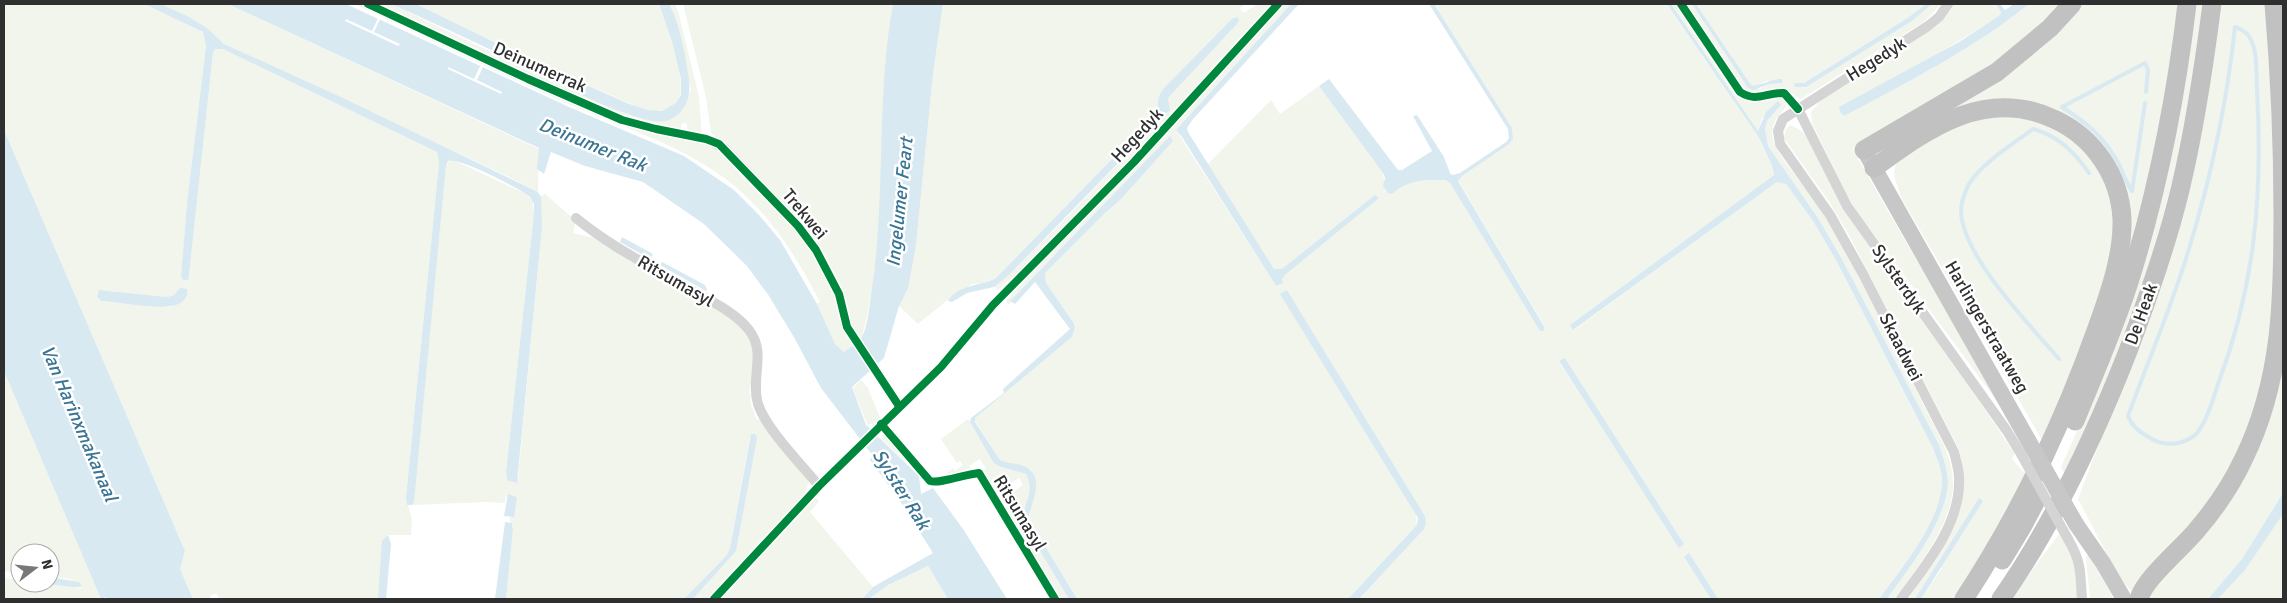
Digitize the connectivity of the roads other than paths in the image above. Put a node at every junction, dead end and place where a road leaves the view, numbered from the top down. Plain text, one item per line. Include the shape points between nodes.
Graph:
1 (1278, 4) edge
2 (1948, 4) edge
3 (2072, 4) edge
4 (2187, 4) edge
5 (2212, 4) edge
6 (2274, 4) edge
7 (1798, 109) junction
8 (706, 139) dead end
9 (1864, 150) joint
10 (1874, 168) junction
11 (576, 218) dead end
12 (899, 406) junction
13 (2024, 447) junction
14 (979, 473) dead end
15 (819, 486) junction
16 (2072, 532) junction
17 (714, 599) edge
18 (1055, 599) edge
19 (1901, 599) edge
20 (1964, 599) edge
21 (1977, 599) edge
22 (2001, 599) edge
23 (2082, 599) edge
24 (2114, 599) edge
25 (2124, 599) edge
26 (2138, 599) edge

1 - 12 street, Hegedyk via 1134,162 1014,283 941,366
2 - 7 street, Hegedyk via 1928,26
3 - 9 highway via 2050,28 1997,72
4 - 21 highway, De Heak via 2165,146 2130,279 2065,442 2022,527
5 - 22 highway, De Heak via 2201,86 2180,191 2148,298 2081,461 2042,537
6 - 26 highway via 2283,172 2283,274 2276,364 2244,459 2215,506 2150,580
7 - 13 street, Sylsterdyk via 1847,206 2007,431
7 - 19 street, Skaadwei via 1780,124 1780,144 1830,216 1863,274 1954,452 1959,478 1958,501 1947,530
8 - 12 street, Trekwei via 724,148 810,242 834,282 844,322
9 - 10 main road, Harlingerstraatweg
10 - 13 main road, Harlingerstraatweg
10 - 20 highway via 1923,132 1943,122 1986,109 2009,107 2038,113 2075,130 2110,172 2119,197 2122,219 2120,250 2085,361 2055,436 2017,510
11 - 15 street, Ritsumasyl via 600,236 722,307 745,325 754,337 759,353 756,392 762,414
12 - 15 street
13 - 16 main road, Harlingerstraatweg, bridge
14 - 18 street, Ritsumasyl
15 - 17 street
16 - 23 street via 2082,573
16 - 24 main road, Harlingerstraatweg
16 - 25 main road, Harlingerstraatweg via 2102,563

